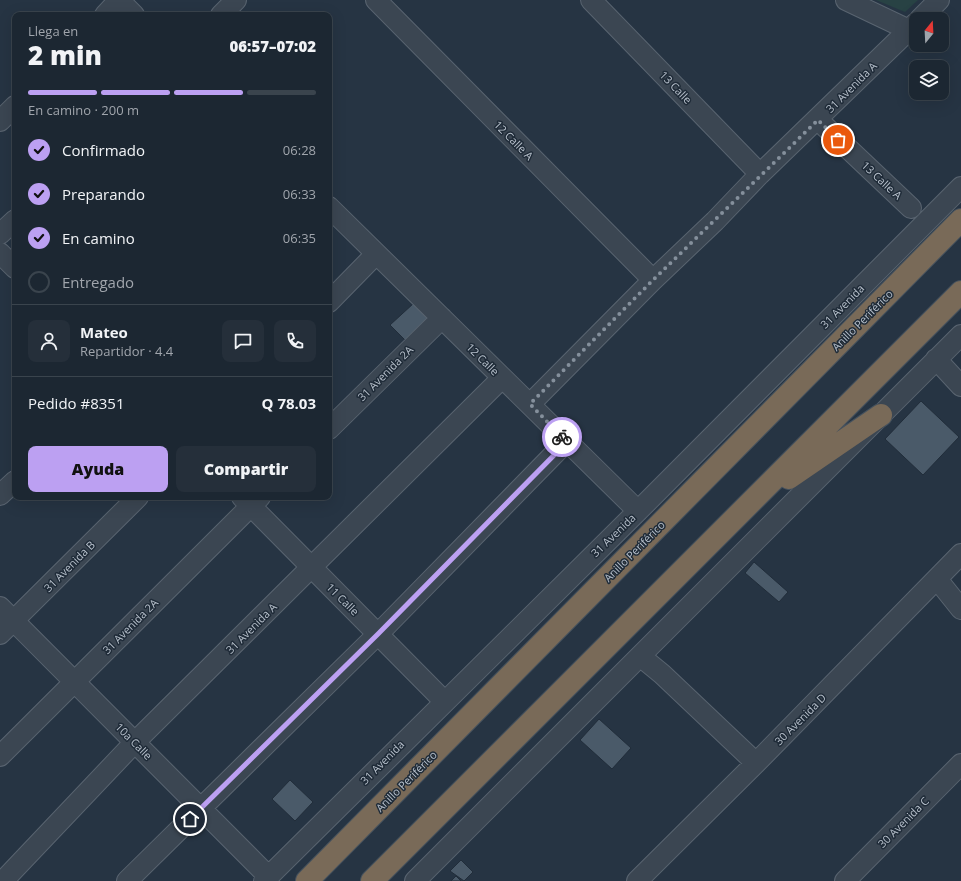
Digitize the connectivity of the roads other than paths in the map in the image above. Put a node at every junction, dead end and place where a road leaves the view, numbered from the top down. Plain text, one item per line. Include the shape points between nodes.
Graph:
1 (119, 0) edge
2 (236, 0) edge
3 (376, 0) edge
4 (591, 0) edge
5 (846, 0) edge
6 (939, 0) edge
7 (108, 12) edge
8 (131, 12) edge
9 (224, 12) edge
10 (927, 12) edge
11 (909, 22) edge
12 (909, 30) edge
13 (12, 109) edge
14 (818, 120) junction
15 (0, 121) edge
16 (760, 174) junction
17 (961, 187) edge
18 (912, 208) dead end
19 (332, 210) edge
20 (961, 220) edge
21 (12, 223) edge
22 (0, 234) edge
23 (0, 253) edge
24 (376, 254) junction
25 (12, 265) edge
26 (653, 280) junction
27 (961, 292) edge
28 (332, 299) edge
29 (442, 318) junction
30 (958, 344) edge
31 (936, 359) junction
32 (502, 378) junction
33 (961, 386) edge
34 (530, 404) junction
35 (881, 415) junction
36 (332, 426) edge
37 (567, 442) junction
38 (12, 483) edge
39 (0, 495) edge
40 (135, 500) edge
41 (251, 500) edge
42 (745, 508) junction
43 (638, 511) junction
44 (961, 554) edge
45 (312, 568) junction
46 (937, 579) junction
47 (961, 608) edge
48 (5, 621) edge
49 (378, 634) junction
50 (640, 656) junction
51 (74, 681) junction
52 (444, 701) junction
53 (135, 742) junction
54 (0, 756) edge
55 (756, 763) junction
56 (961, 764) edge
57 (201, 808) junction
58 (266, 878) edge
59 (3, 881) edge
60 (127, 881) edge
61 (307, 881) edge
62 (372, 881) edge
63 (414, 881) edge
64 (637, 881) edge
65 (845, 881) edge

1 - 7 street
1 - 8 street
2 - 9 street
3 - 26 street, 12 Calle A
4 - 16 street, 13 Calle
5 - 11 street
6 - 10 street, 31 Avenida A
12 - 14 street, 31 Avenida A
13 - 15 street
14 - 16 street, 31 Avenida A
14 - 18 street, 13 Calle A
16 - 26 street, 31 Avenida A
17 - 43 street, 31 Avenida
19 - 24 street, 12 Calle
20 - 61 highway, Anillo Periférico
21 - 22 street
23 - 25 street
24 - 28 street
24 - 29 street, 12 Calle
26 - 34 street, 31 Avenida A
27 - 42 highway
29 - 32 street, 12 Calle
29 - 36 street, 31 Avenida 2A
30 - 31 street
31 - 33 street
31 - 35 street
32 - 34 street, 12 Calle
32 - 45 street, 31 Avenida A
34 - 37 street, 12 Calle
35 - 42 highway
35 - 50 street
37 - 43 street, 12 Calle
37 - 49 street
38 - 39 street
40 - 48 street, 31 Avenida B
41 - 45 street, 11 Calle
41 - 51 street, 31 Avenida 2A
42 - 62 highway
43 - 52 street, 31 Avenida
44 - 46 street, 30 Avenida D
45 - 49 street, 11 Calle
45 - 53 street, 31 Avenida A
46 - 47 street
46 - 55 street, 30 Avenida D
48 - 51 street, 10a Calle
49 - 52 street, 11 Calle
49 - 57 street
50 - 55 street
50 - 63 street
51 - 53 street, 10a Calle
51 - 54 street, 31 Avenida 2A
52 - 58 street, 31 Avenida
53 - 57 street, 10a Calle
53 - 59 street, 31 Avenida A
55 - 64 street, 30 Avenida D
56 - 65 street, 30 Avenida C
57 - 58 street, 10a Calle
57 - 60 street

